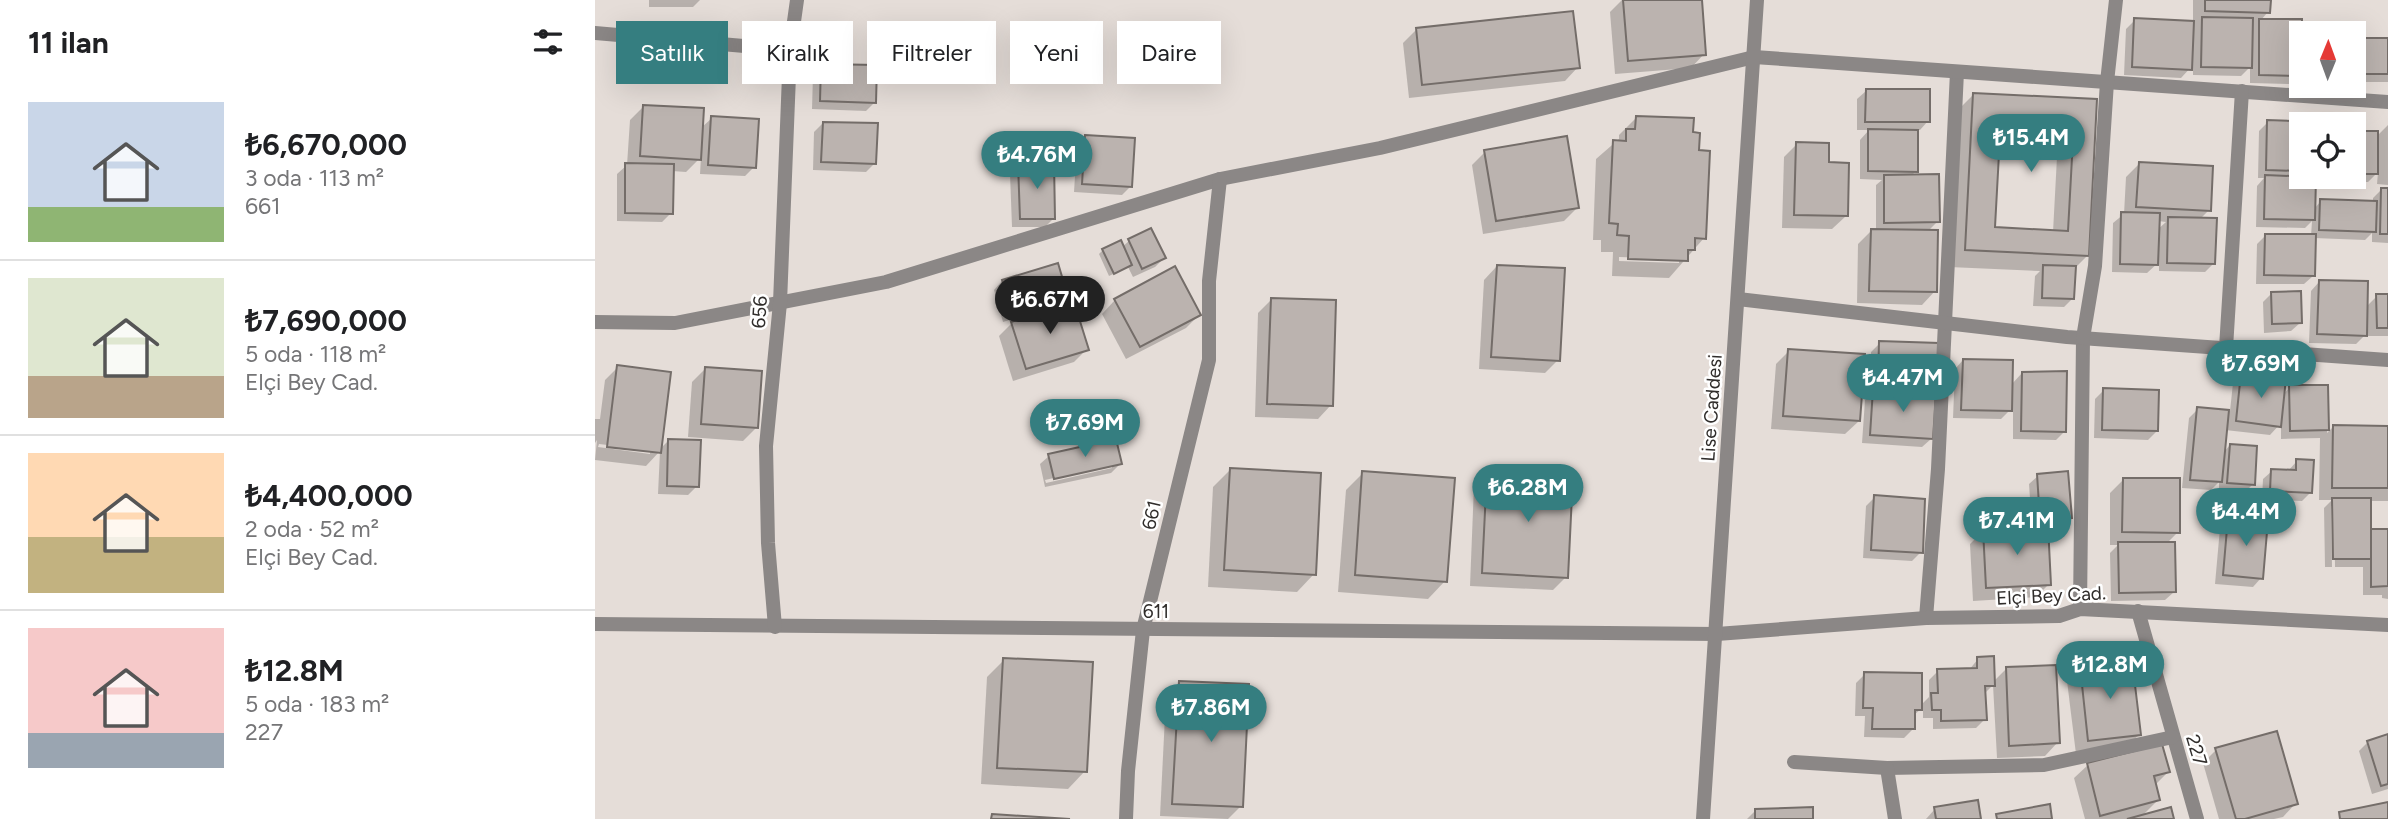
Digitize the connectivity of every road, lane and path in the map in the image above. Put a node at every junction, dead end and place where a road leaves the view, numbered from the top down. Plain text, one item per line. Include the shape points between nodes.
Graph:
1 (797, 0) edge
2 (1757, 0) edge
3 (2116, 0) edge
4 (794, 21) edge
5 (595, 33) edge
6 (742, 46) edge
7 (1754, 57) junction
8 (1957, 72) junction
9 (2107, 82) junction
10 (789, 84) edge
11 (2242, 92) junction
12 (2388, 102) edge
13 (1220, 179) junction
14 (1738, 299) junction
15 (780, 303) junction
16 (595, 322) edge
17 (1944, 323) junction
18 (2083, 338) junction
19 (2226, 348) junction
20 (2388, 360) edge
21 (2080, 609) junction
22 (2137, 611) junction
23 (1926, 618) junction
24 (595, 624) edge
25 (2388, 625) edge
26 (775, 627) junction
27 (1143, 630) junction
28 (1717, 634) junction
29 (2173, 737) junction
30 (1794, 762) dead end
31 (1887, 768) junction
32 (1126, 819) edge
33 (1703, 819) edge
34 (1895, 819) edge
35 (2197, 819) edge

1 - 4 street, 656
2 - 7 street, Lise Caddesi
3 - 9 street
5 - 6 street
7 - 8 street
7 - 13 street via 1380,148
7 - 14 street, Lise Caddesi
8 - 9 street
8 - 17 street
9 - 11 street
9 - 18 street via 2095,265
10 - 15 street, 656
11 - 12 street
11 - 19 street
13 - 15 street via 886,282
13 - 27 street, 661 via 1209,281 1209,360
14 - 17 street
14 - 28 street, Lise Caddesi
15 - 16 street via 675,323
15 - 26 street, 656 via 766,446
17 - 18 street
17 - 23 street
18 - 19 street
18 - 21 street
19 - 20 street
21 - 22 street, Elçi Bey Cad.
21 - 23 street, Elçi Bey Cad. via 2059,616
22 - 25 street, Elçi Bey Cad.
22 - 29 street, 227
23 - 28 street, Elçi Bey Cad.
24 - 26 street, 611
26 - 27 street, 611
27 - 28 street, 611
27 - 32 street, 661
28 - 33 street, Lise Caddesi
29 - 31 street via 2044,765
29 - 35 street, 227
30 - 31 street
31 - 34 street

